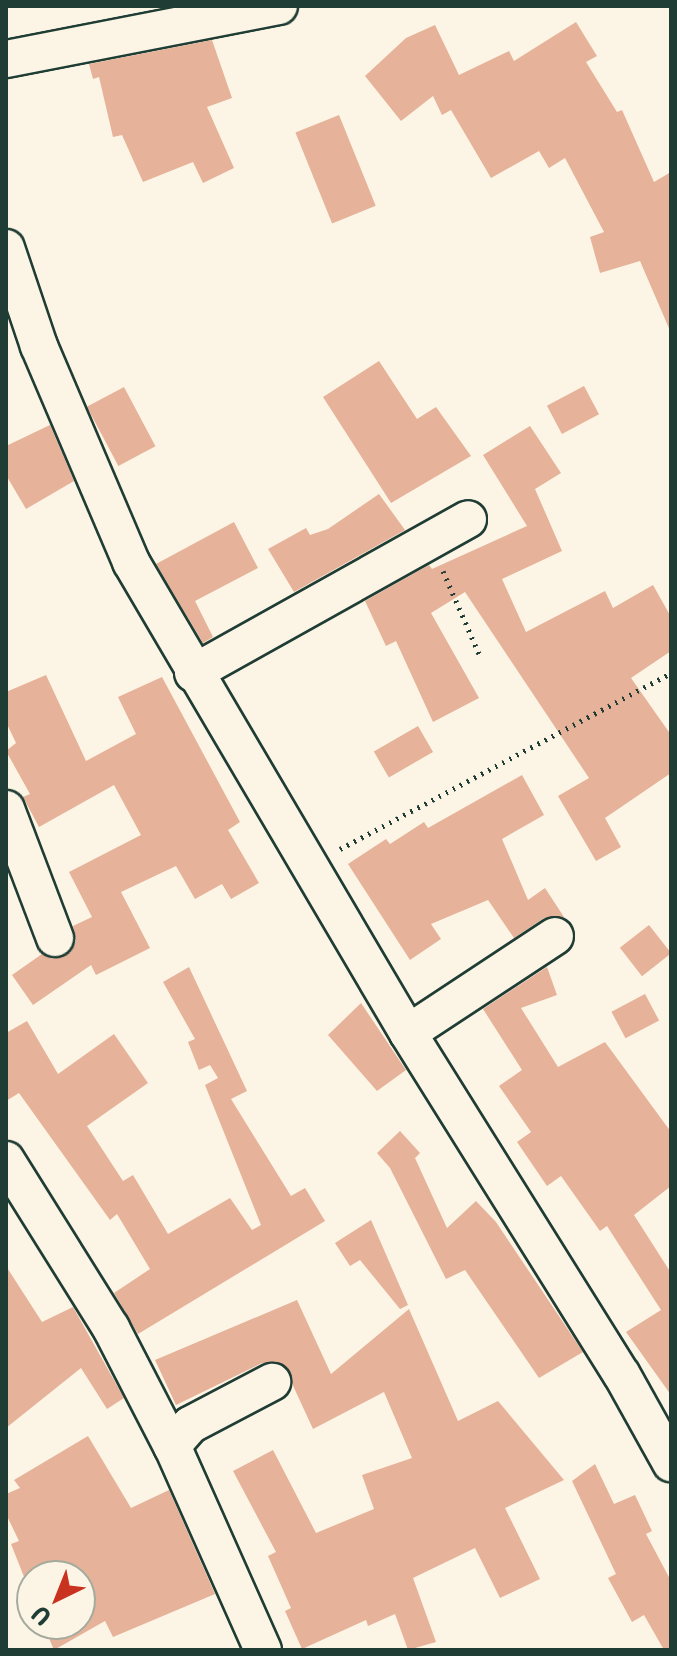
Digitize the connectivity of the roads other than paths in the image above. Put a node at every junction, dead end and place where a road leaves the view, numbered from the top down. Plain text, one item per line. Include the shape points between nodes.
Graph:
1 (279, 6) edge
2 (6, 59) edge
3 (6, 248) edge
4 (468, 519) dead end
5 (193, 673) junction
6 (6, 809) edge
7 (555, 936) dead end
8 (55, 938) dead end
9 (408, 1033) junction
10 (6, 1160) edge
11 (272, 1382) dead end
12 (172, 1446) junction
13 (671, 1463) edge
14 (263, 1650) edge

1 - 2 street
3 - 5 street via 39,346 131,562
4 - 5 street
5 - 9 street
6 - 8 street
7 - 9 street
9 - 13 street via 622,1375
10 - 12 street via 111,1328
11 - 12 street via 190,1425
12 - 14 street

